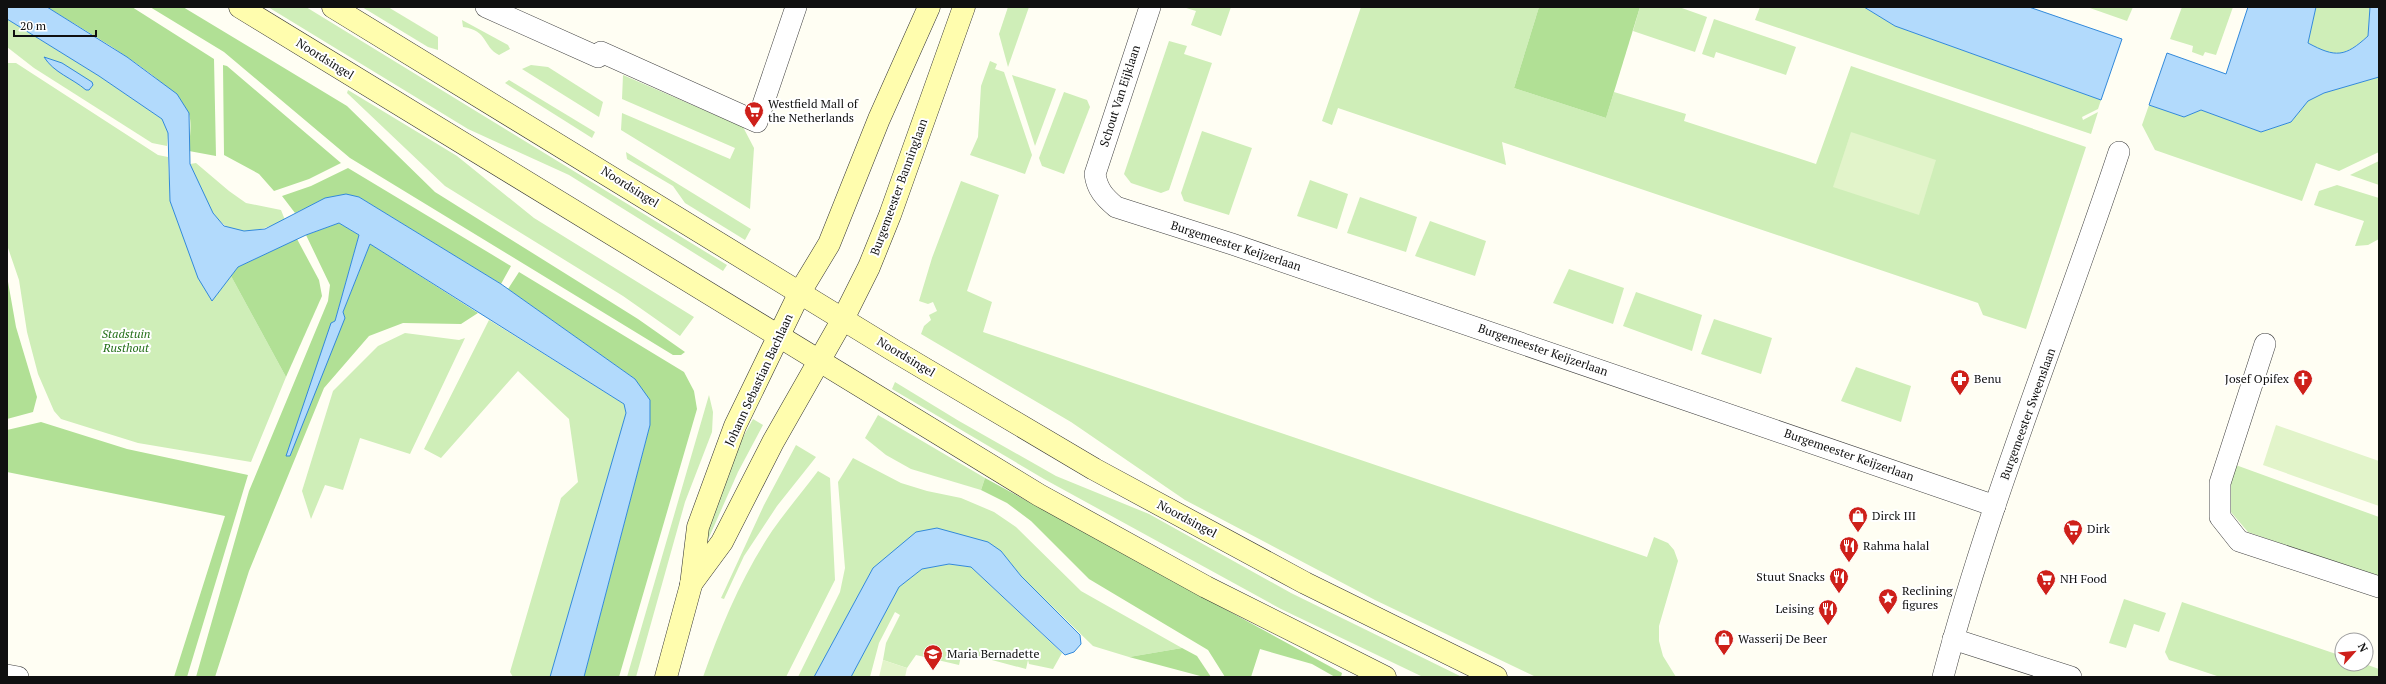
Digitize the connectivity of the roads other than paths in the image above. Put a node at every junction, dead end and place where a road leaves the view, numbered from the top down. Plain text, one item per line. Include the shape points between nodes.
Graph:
1 (240, 7) edge
2 (334, 7) edge
3 (486, 7) edge
4 (796, 7) edge
5 (929, 7) edge
6 (964, 7) edge
7 (1150, 7) edge
8 (2119, 152) dead end
9 (1097, 186) joint
10 (800, 292) junction
11 (843, 319) junction
12 (778, 335) junction
13 (2265, 344) dead end
14 (818, 360) junction
15 (1995, 506) junction
16 (691, 585) junction
17 (2379, 587) edge
18 (1953, 639) junction
19 (7, 675) edge
20 (18, 677) edge
21 (666, 677) edge
22 (1385, 677) edge
23 (1496, 677) edge
24 (1943, 677) edge
25 (2071, 677) edge

1 - 12 main road, Noordsingel
2 - 10 main road, Noordsingel
3 - 4 street via 598,57 601,52 757,122
5 - 10 main road via 879,118 829,244
6 - 11 main road, Burgemeester Banninglaan via 890,215
7 - 9 street, Schout Van Eijklaan via 1095,174
8 - 15 street, Burgemeester Sweenslaan via 2077,279
9 - 15 street, Burgemeester Keijzerlaan via 1104,197 1116,207 1232,244
10 - 11 main road, Noordsingel
10 - 12 main road, Johann Sebastian Bachlaan
11 - 14 main road, Burgemeester Banninglaan
11 - 23 main road, Noordsingel via 1094,469 1306,583
12 - 14 main road, Noordsingel
12 - 16 main road, Johann Sebastian Bachlaan via 735,426 698,527
13 - 17 street via 2220,483 2220,517 2239,541
14 - 16 main road, Johann Sebastian Bachlaan via 722,542
14 - 22 main road, Noordsingel via 1039,495 1206,587
15 - 18 street, Burgemeester Sweenslaan
16 - 21 main road, Johann Sebastian Bachlaan
18 - 24 street, Burgemeester Sweenslaan
18 - 25 street
19 - 20 street

